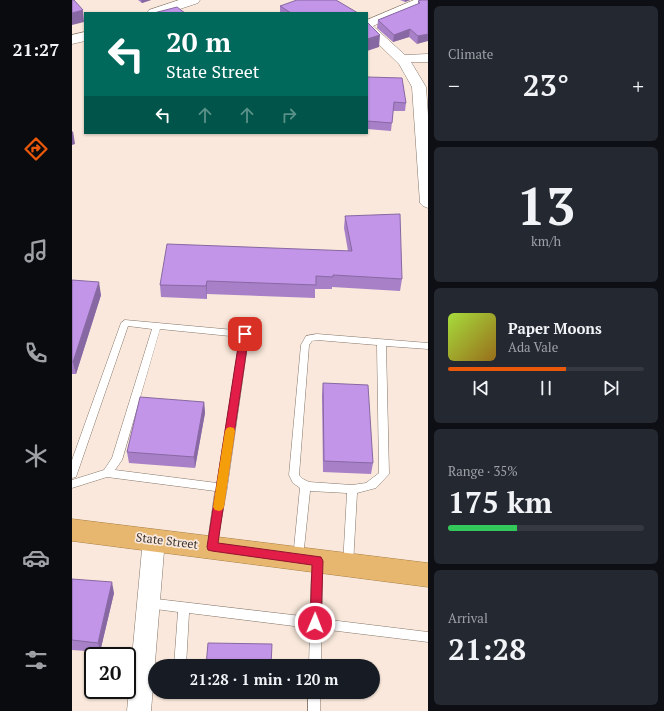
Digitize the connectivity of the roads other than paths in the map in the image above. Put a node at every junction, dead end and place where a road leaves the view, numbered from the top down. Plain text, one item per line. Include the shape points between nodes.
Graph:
1 (193, 0) edge
2 (424, 0) edge
3 (157, 12) edge
4 (368, 24) edge
5 (368, 28) edge
6 (84, 36) edge
7 (72, 40) edge
8 (428, 58) edge
9 (403, 59) junction
10 (425, 129) edge
11 (428, 203) edge
12 (157, 326) junction
13 (381, 342) junction
14 (428, 346) edge
15 (107, 473) junction
16 (72, 474) edge
17 (72, 484) edge
18 (305, 486) junction
19 (222, 488) junction
20 (352, 490) junction
21 (72, 530) edge
22 (154, 539) junction
23 (212, 547) junction
24 (308, 559) junction
25 (348, 565) junction
26 (428, 575) edge
27 (148, 603) junction
28 (184, 607) junction
29 (315, 623) junction
30 (428, 637) edge
31 (148, 659) edge
32 (180, 659) edge
33 (315, 659) edge
34 (148, 679) edge
35 (314, 699) edge
36 (139, 711) edge
37 (314, 711) edge

1 - 3 main road
2 - 4 street
5 - 9 street
6 - 7 main road
8 - 9 street
9 - 10 street via 419,87
10 - 11 street
12 - 15 lane via 117,460
12 - 16 lane via 125,323
12 - 19 lane via 245,334
13 - 14 lane
13 - 18 lane via 317,337 309,338 305,345 294,475 297,481
13 - 20 lane via 384,474 377,483 364,489
15 - 17 lane
15 - 19 lane
18 - 20 lane
18 - 24 lane
19 - 23 lane
20 - 25 lane
21 - 22 highway, State Street
22 - 23 highway, State Street
22 - 27 street
23 - 24 highway, State Street
24 - 25 highway, State Street
24 - 29 lane
25 - 26 highway, State Street
27 - 28 lane
27 - 31 street
28 - 29 lane
28 - 32 lane
29 - 30 lane
29 - 33 lane
34 - 36 street
35 - 37 lane

